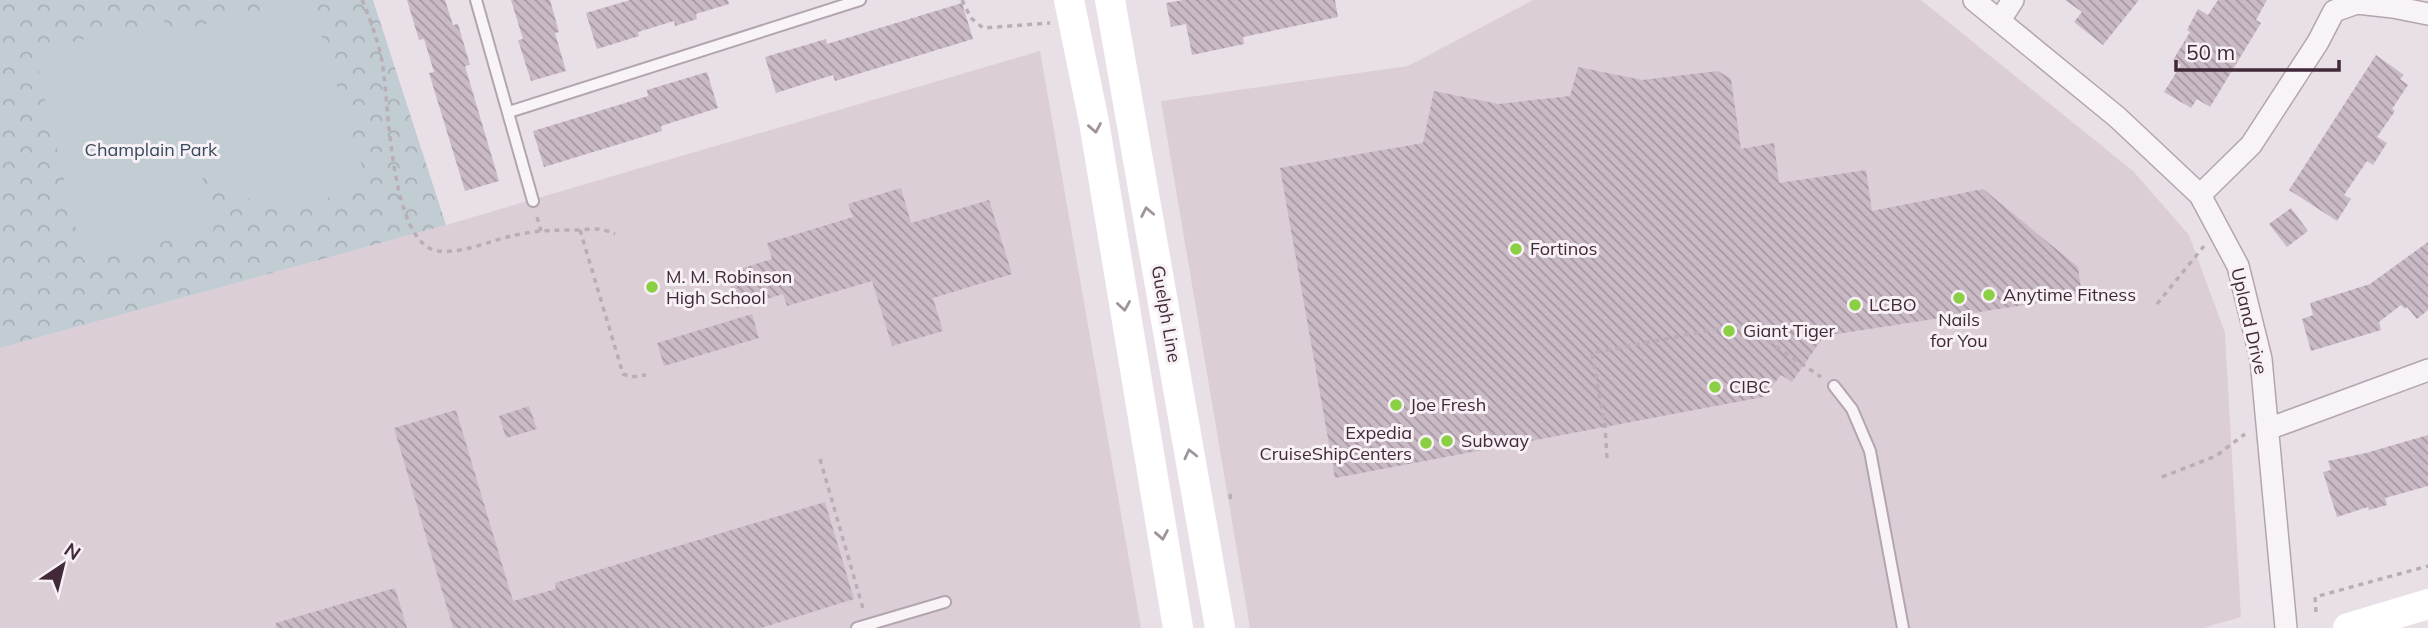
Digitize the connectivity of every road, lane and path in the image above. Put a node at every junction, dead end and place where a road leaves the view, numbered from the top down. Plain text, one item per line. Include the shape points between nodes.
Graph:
1 (362, 0) edge
2 (476, 0) edge
3 (860, 0) edge
4 (962, 0) edge
5 (1069, 0) edge
6 (1110, 0) edge
7 (1974, 0) edge
8 (2013, 0) edge
9 (2428, 14) edge
10 (2000, 20) junction
11 (1050, 23) dead end
12 (1119, 54) junction
13 (1081, 61) junction
14 (509, 112) junction
15 (2200, 195) junction
16 (533, 201) dead end
17 (2217, 228) junction
18 (580, 230) junction
19 (615, 234) dead end
20 (2157, 304) dead end
21 (2428, 370) edge
22 (646, 375) dead end
23 (1834, 386) joint
24 (2268, 429) junction
25 (2245, 434) dead end
26 (1607, 458) dead end
27 (820, 459) dead end
28 (2162, 477) dead end
29 (1230, 495) dead end
30 (1231, 502) dead end
31 (2428, 566) edge
32 (945, 602) dead end
33 (2428, 604) edge
34 (2316, 612) dead end
35 (862, 626) edge
36 (1178, 628) edge
37 (1220, 628) edge
38 (1903, 628) edge
39 (2286, 628) edge
40 (2348, 628) edge

1 - 18 path via 382,60 396,181 419,241 445,251 548,230
2 - 14 lane
3 - 14 lane
4 - 11 path via 971,18 983,28
5 - 13 main road
6 - 12 main road, Guelph Line
7 - 10 street, Upland Drive
8 - 10 street
9 - 15 street via 2357,3 2334,10 2251,145
10 - 15 street, Upland Drive via 2117,117
12 - 13 main road
37 -> 12 main road, Guelph Line
13 -> 36 main road
14 - 16 lane
15 - 17 street, Upland Drive
17 - 20 path
17 - 24 street, Upland Drive via 2238,266 2262,359
18 - 19 path via 600,228
18 - 22 path via 623,374
21 - 24 street
23 - 26 path via 1743,324 1592,353
23 - 38 lane via 1856,416 1870,451
24 - 39 street, Upland Drive
25 - 28 path via 2216,456
27 - 35 path
29 - 30 path
31 - 34 path via 2315,597
32 - 35 lane
33 - 40 main road

